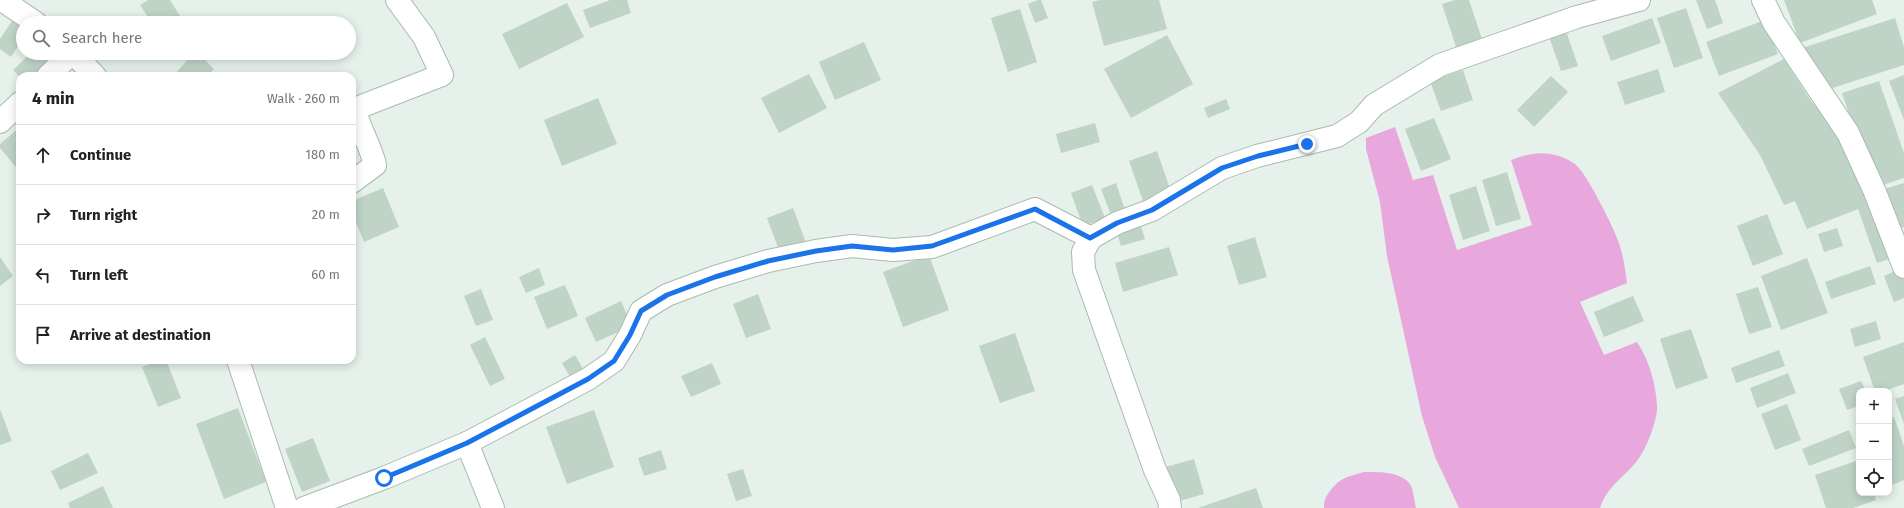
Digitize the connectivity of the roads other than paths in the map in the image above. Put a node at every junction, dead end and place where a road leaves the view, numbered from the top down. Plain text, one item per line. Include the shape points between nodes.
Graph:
1 (2, 0) edge
2 (397, 0) edge
3 (1639, 0) edge
4 (1763, 0) edge
5 (26, 16) edge
6 (65, 60) edge
7 (80, 60) edge
8 (52, 72) edge
9 (91, 72) edge
10 (16, 106) edge
11 (356, 114) edge
12 (356, 114) edge
13 (0, 122) edge
14 (356, 179) edge
15 (1898, 236) edge
16 (1090, 238) junction
17 (1904, 267) edge
18 (239, 364) edge
19 (467, 443) junction
20 (287, 508) edge
21 (304, 508) edge
22 (493, 508) edge
23 (1170, 508) edge

1 - 5 street
2 - 11 street via 424,38 442,76 362,106
3 - 16 street via 1577,17 1440,64 1374,105 1359,122 1337,136 1222,168 1152,210 1117,223
4 - 15 street via 1774,23 1848,133
6 - 8 street
7 - 9 street
10 - 13 street
12 - 14 street via 375,165
15 - 17 street
16 - 19 street via 1035,209 932,246 893,250 852,246 816,251 768,261 715,277 667,295 641,311 614,361 588,379
16 - 23 street via 1083,252 1084,270
18 - 20 street
19 - 21 street
19 - 22 street

